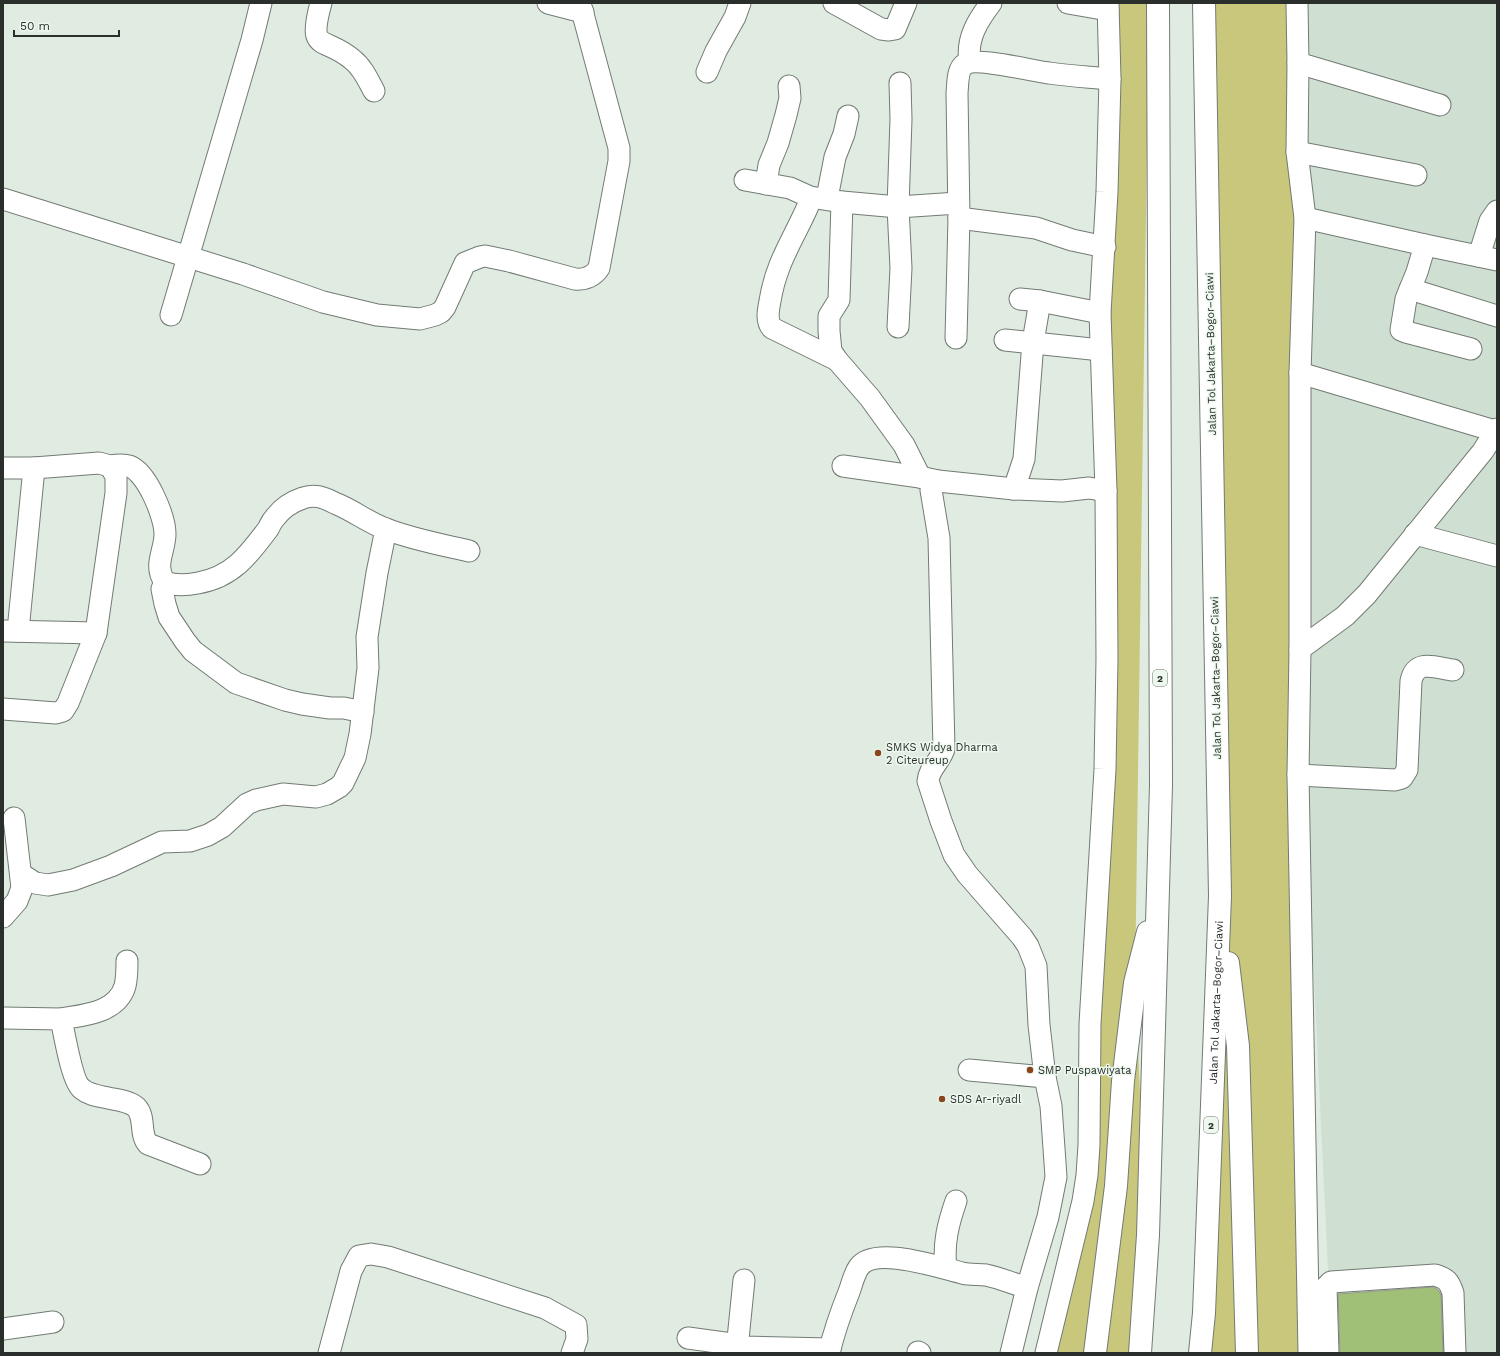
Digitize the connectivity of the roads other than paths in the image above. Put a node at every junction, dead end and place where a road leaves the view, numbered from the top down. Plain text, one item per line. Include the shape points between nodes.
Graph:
1 (261, 3) edge
2 (321, 3) edge
3 (548, 3) edge
4 (740, 3) edge
5 (834, 3) edge
6 (906, 3) edge
7 (991, 3) edge
8 (1068, 3) edge
9 (1158, 3) edge
10 (1204, 3) edge
11 (1297, 3) edge
12 (1108, 7) edge
13 (582, 8) edge
14 (970, 61) junction
15 (1298, 64) junction
16 (707, 72) dead end
17 (1110, 79) junction
18 (900, 83) dead end
19 (789, 86) dead end
20 (374, 91) dead end
21 (1440, 105) dead end
22 (848, 116) dead end
23 (1297, 152) junction
24 (1416, 175) dead end
25 (744, 180) dead end
26 (766, 184) junction
27 (3, 199) edge
28 (827, 199) junction
29 (898, 207) junction
30 (958, 211) junction
31 (1497, 211) edge
32 (1305, 218) junction
33 (1425, 245) junction
34 (1105, 246) junction
35 (188, 257) junction
36 (1488, 258) edge
37 (1410, 289) junction
38 (1100, 313) junction
39 (171, 315) dead end
40 (1497, 316) edge
41 (898, 327) dead end
42 (956, 338) dead end
43 (1005, 340) dead end
44 (1033, 342) junction
45 (1471, 349) dead end
46 (1101, 350) junction
47 (836, 360) junction
48 (1300, 373) junction
49 (1496, 430) edge
50 (1490, 453) edge
51 (110, 466) junction
52 (843, 466) dead end
53 (3, 468) edge
54 (34, 468) junction
55 (929, 479) junction
56 (1014, 489) junction
57 (1106, 490) junction
58 (386, 529) junction
59 (1415, 534) junction
60 (469, 550) dead end
61 (1497, 556) edge
62 (165, 582) junction
63 (10, 631) edge
64 (96, 633) junction
65 (1300, 649) junction
66 (1453, 670) dead end
67 (3, 709) edge
68 (363, 712) junction
69 (1298, 775) junction
70 (14, 818) dead end
71 (21, 874) junction
72 (1220, 896) junction
73 (1158, 897) junction
74 (3, 917) edge
75 (127, 961) dead end
76 (3, 1018) edge
77 (61, 1019) junction
78 (969, 1070) dead end
79 (1045, 1077) junction
80 (200, 1164) dead end
81 (1088, 1175) junction
82 (1056, 1177) junction
83 (956, 1200) dead end
84 (946, 1268) junction
85 (744, 1280) dead end
86 (1027, 1288) junction
87 (53, 1322) dead end
88 (3, 1329) edge
89 (688, 1338) dead end
90 (739, 1345) junction
91 (829, 1351) edge
92 (329, 1353) edge
93 (572, 1353) edge
94 (1010, 1353) edge
95 (1046, 1353) edge
96 (1095, 1353) edge
97 (1140, 1353) edge
98 (1200, 1353) edge
99 (1247, 1353) edge
100 (1309, 1353) edge
101 (1328, 1353) edge
102 (1455, 1353) edge

1 - 35 street
2 - 20 street via 316,28 319,40 353,59
3 - 13 street
4 - 16 street
5 - 6 street via 882,29 889,30 895,29
7 - 14 street via 970,42
8 - 12 street
9 - 73 highway, 2 via 1161,785
10 - 72 highway, Jalan Tol Jakarta–Bogor–Ciawi / 2
11 - 15 street
12 - 17 street
13 - 35 street via 616,136 619,161 599,268 593,275 581,280 575,279 480,256 465,263 441,312 420,319 377,315 323,302
14 - 17 street
14 - 30 street via 963,65 959,73 957,93
15 - 21 street
15 - 23 street
17 - 34 street
18 - 29 street
19 - 26 street via 790,98
22 - 28 street via 835,157
23 - 24 street
23 - 32 street
25 - 26 street
26 - 28 street
27 - 35 street
28 - 29 street
28 - 47 street via 839,300 829,316 831,351
28 - 47 street via 808,206 778,269 772,289 768,320 772,328
29 - 30 street
29 - 41 street via 901,268
30 - 34 street
30 - 42 street
31 - 36 street via 1490,221
32 - 33 street
32 - 48 street
33 - 36 street
33 - 37 street
34 - 38 street
35 - 39 street
37 - 40 street
37 - 45 street via 1401,330
38 - 44 street via 1030,300
38 - 46 street
43 - 44 street
44 - 46 street
44 - 56 street via 1024,459
46 - 57 street
47 - 55 street via 870,398
48 - 49 street
48 - 65 street
49 - 50 street
50 - 59 street
51 - 54 street via 99,463
51 - 62 street via 124,465 135,469 143,477 155,498 164,526 160,573
51 - 64 street via 116,476 116,493
52 - 55 street
53 - 54 street
54 - 63 street
55 - 56 street
55 - 79 street via 939,538 944,749 928,781 954,855 967,874 1022,937 1036,966
56 - 57 street
57 - 81 street via 1108,649 1105,769 1090,1024
58 - 60 street
58 - 62 street via 319,496 304,497 284,508 248,556 225,575 193,584 178,585
58 - 68 street via 368,637 368,668
59 - 61 street
59 - 65 street via 1346,616
62 - 68 street via 162,589 165,604 184,641 193,651 236,683 296,703
63 - 64 street
64 - 67 street via 63,711 51,714
65 - 69 street
66 - 69 street via 1423,666 1412,675 1407,770 1402,778 1395,780
68 - 71 street via 355,758 343,783 331,792 316,797 283,794 256,800 247,804 222,827 208,835 190,841 162,842 111,866 73,880 48,885 35,883
69 - 100 street
70 - 71 street
71 - 74 street via 22,888 17,901
72 - 98 highway, Jalan Tol Jakarta–Bogor–Ciawi / 2 via 1204,1313
72 - 99 highway via 1238,1046
73 - 96 highway via 1135,983 1116,1186
73 - 97 highway, 2 via 1148,1236
75 - 77 street via 125,987 111,1005 97,1013
76 - 77 street
77 - 80 street via 75,1079 81,1089 90,1094 134,1105 141,1114 142,1135 148,1144
78 - 79 street
79 - 82 street via 1051,1106
81 - 82 street
81 - 95 street
82 - 86 street via 1048,1216
83 - 84 street via 948,1224 944,1253
84 - 86 street via 963,1274 985,1275
84 - 91 street via 897,1258 868,1260 859,1266
85 - 90 street
86 - 94 street
87 - 88 street
89 - 90 street
90 - 91 street
92 - 93 street via 351,1271 359,1256 371,1254 388,1257 545,1308 576,1325 577,1338
101 - 102 street via 1327,1284 1434,1276 1445,1278 1453,1293

